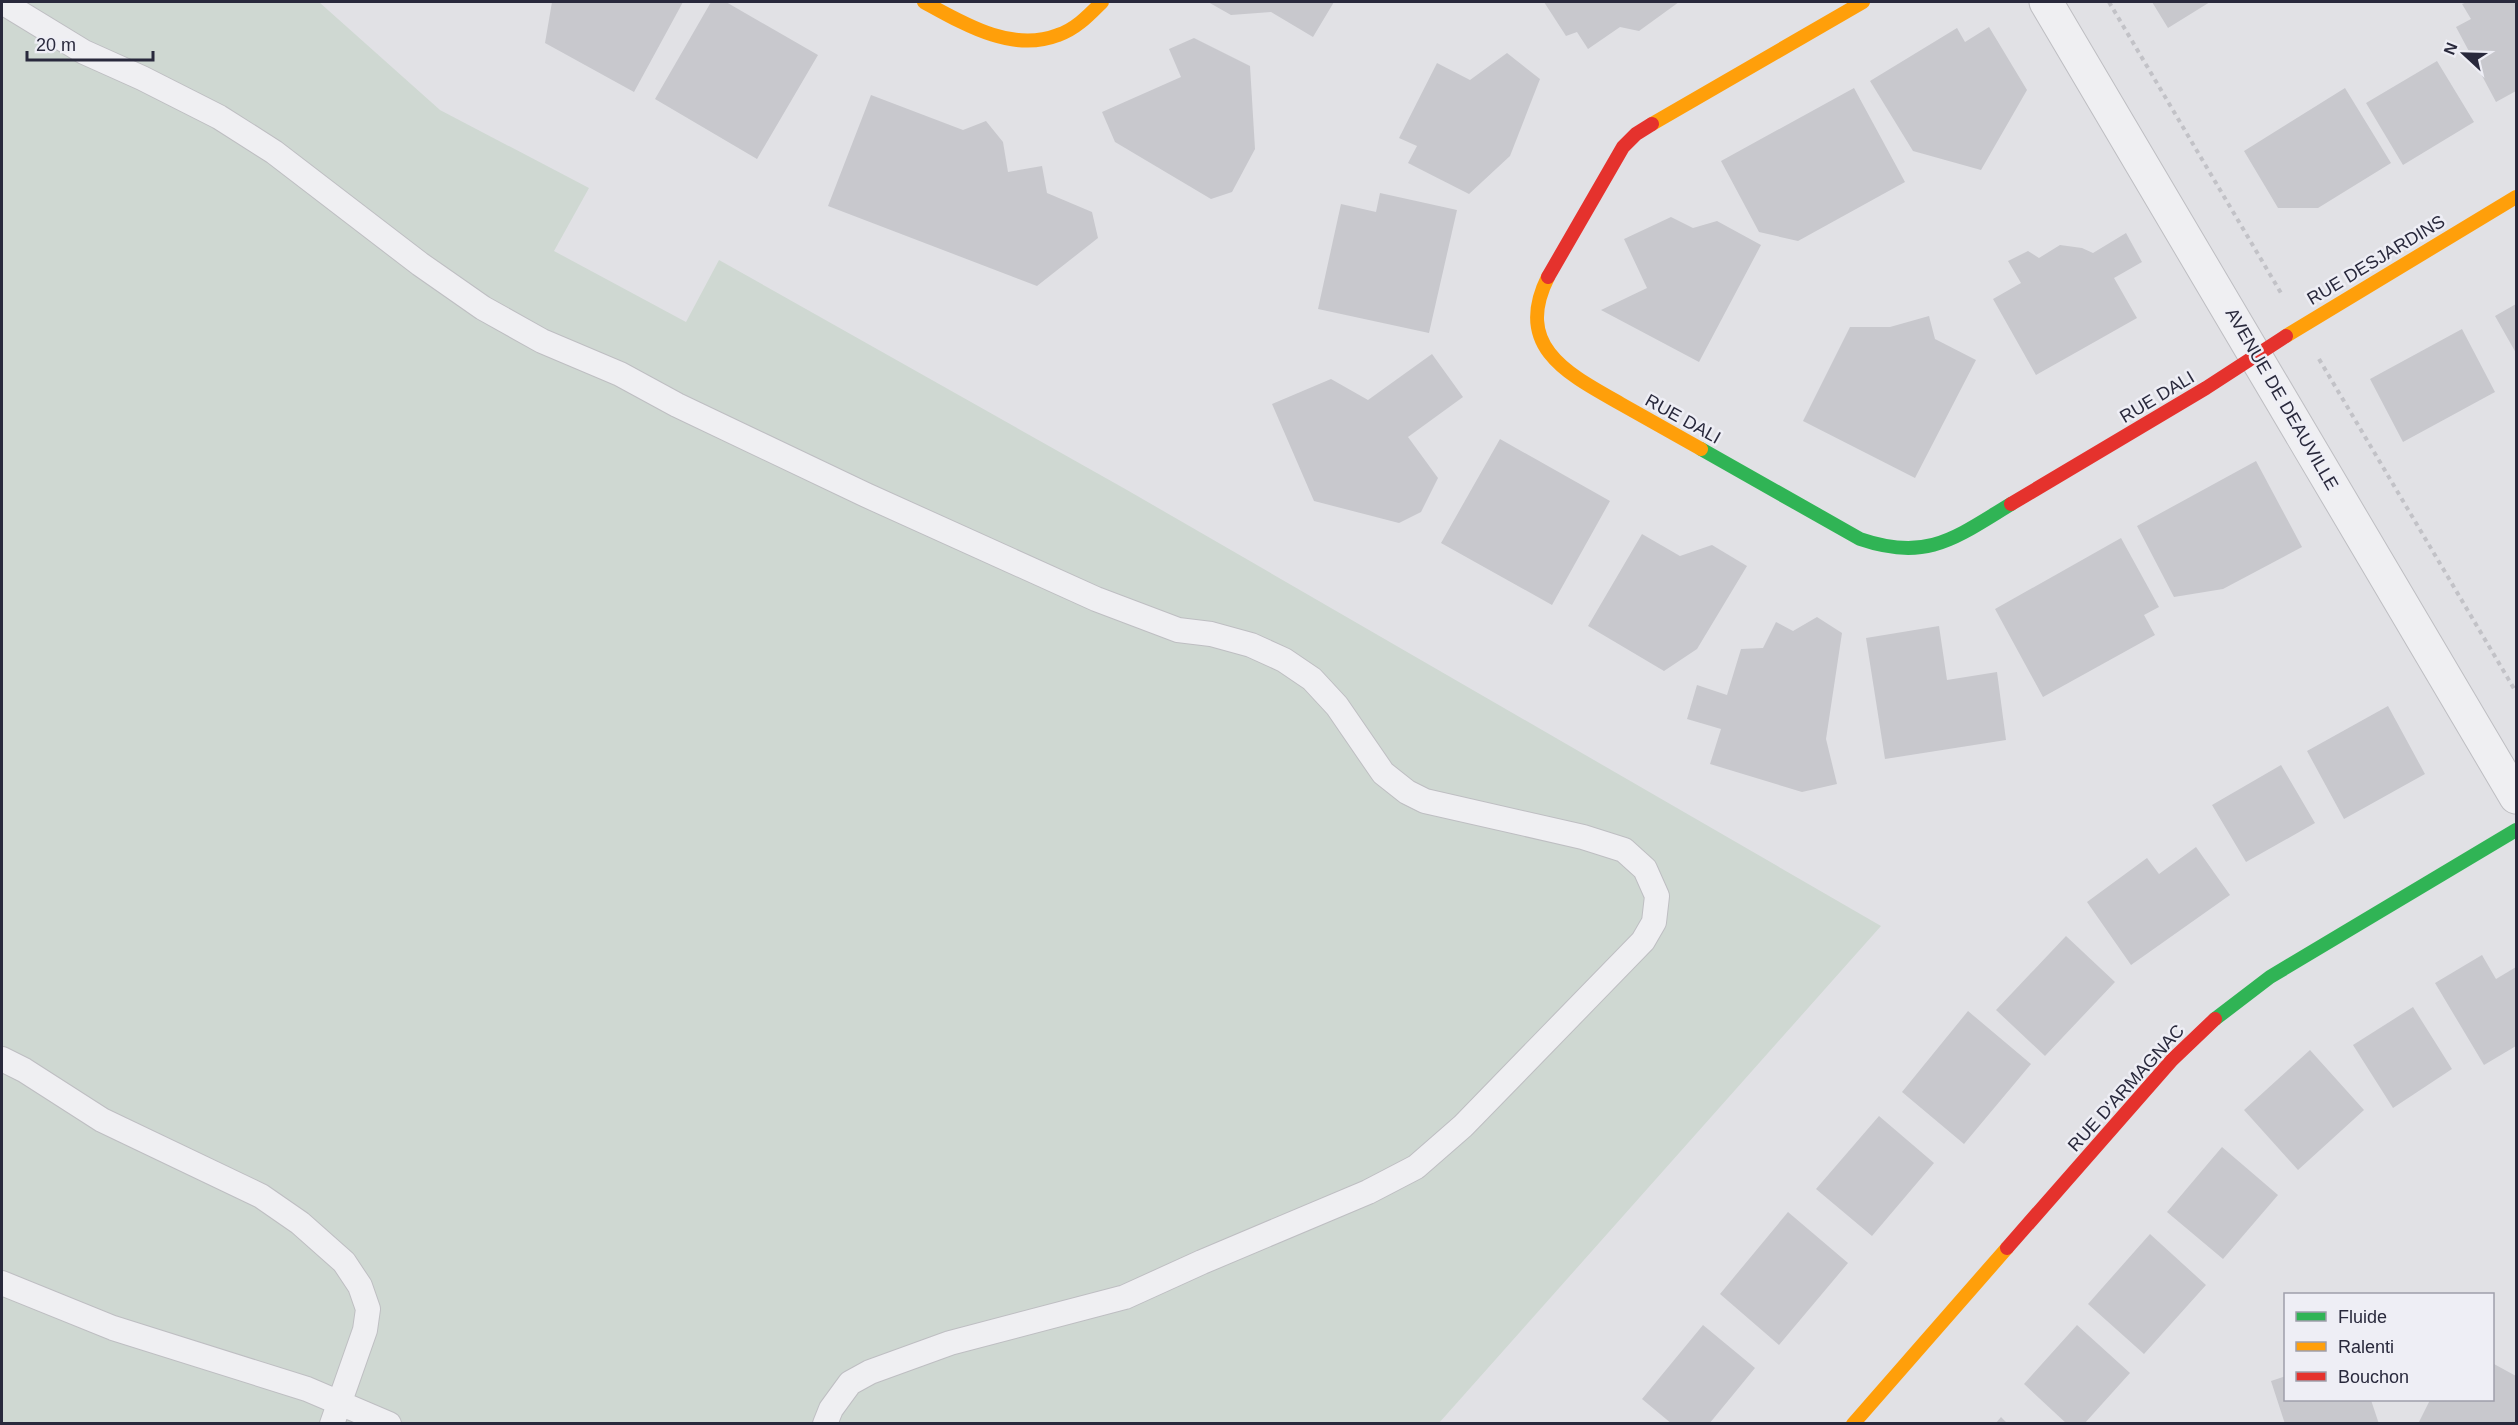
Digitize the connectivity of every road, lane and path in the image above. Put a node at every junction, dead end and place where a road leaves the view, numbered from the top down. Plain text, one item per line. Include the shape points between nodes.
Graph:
1 (2, 2) edge
2 (924, 2) edge
3 (1101, 2) edge
4 (1863, 2) edge
5 (2046, 2) edge
6 (2109, 2) edge
7 (2517, 197) edge
8 (2286, 301) dead end
9 (2316, 354) dead end
10 (2257, 357) junction
11 (2517, 692) edge
12 (2517, 797) edge
13 (2517, 830) edge
14 (2, 1059) edge
15 (2, 1284) edge
16 (335, 1413) edge
17 (389, 1424) edge
18 (825, 1424) edge
19 (1853, 1424) edge

1 - 18 lane via 84,52 219,117 265,146 474,302 542,341 620,374 856,490 1096,599 1178,630 1251,645 1284,660 1337,706 1383,773 1425,801 1583,837 1624,850 1645,868 1657,896 1654,922 1643,941 1462,1126 1416,1167 1368,1192 1125,1298 950,1343 870,1372 850,1383
2 - 3 street via 987,35 1026,41 1062,34 1077,26
4 - 10 street, RUE DALI via 1636,135 1623,147 1539,297 1535,313 1539,331 1557,366 1860,539 1896,550 1916,551 1938,546 1961,534
5 - 10 street, AVENUE DE DEAUVILLE
6 - 8 path
7 - 10 street, RUE DESJARDINS via 2300,327
9 - 11 path
10 - 12 street, AVENUE DE DEAUVILLE
13 - 19 street, RUE D'ARMAGNAC via 2270,977 2220,1015 2172,1060
14 - 16 lane via 102,1120 261,1196 300,1223 344,1262 360,1286 368,1309 365,1330
15 - 16 lane via 113,1328 307,1389
16 - 17 lane

